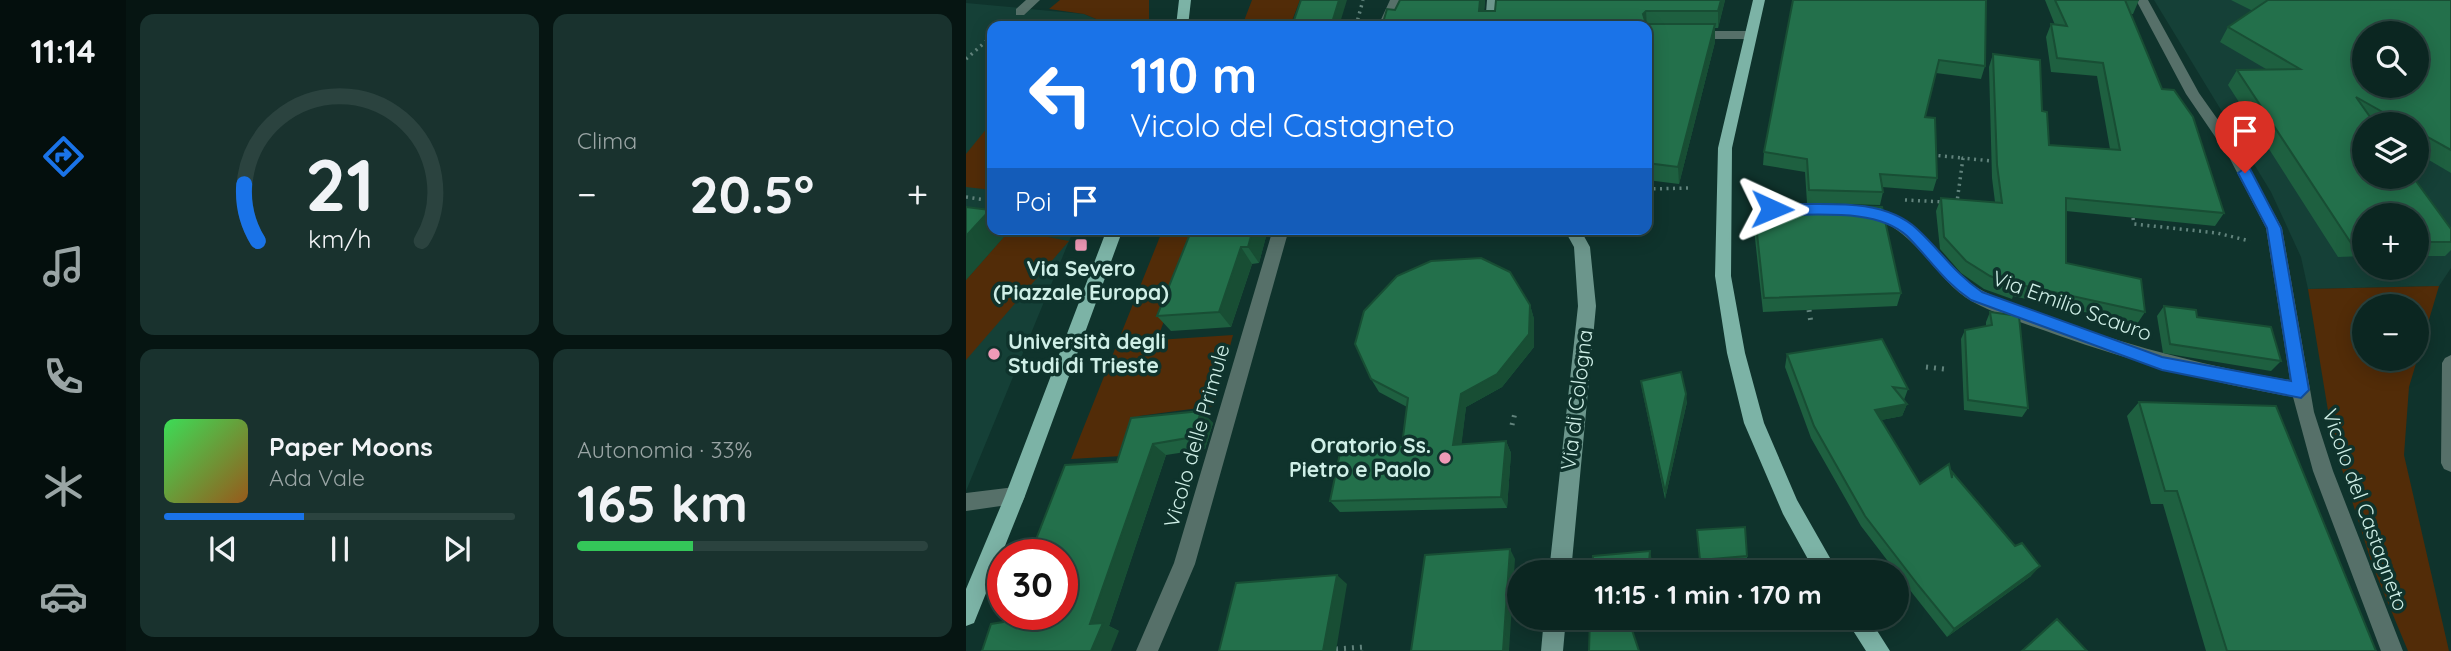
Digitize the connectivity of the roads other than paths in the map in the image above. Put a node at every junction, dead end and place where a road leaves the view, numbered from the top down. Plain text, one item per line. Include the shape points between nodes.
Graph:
1 (1034, 0) edge
2 (1185, 0) edge
3 (1396, 0) edge
4 (1493, 0) edge
5 (1759, 0) edge
6 (2142, 0) edge
7 (1020, 12) dead end
8 (1183, 21) edge
9 (1386, 21) edge
10 (1491, 21) edge
11 (1652, 35) edge
12 (1749, 35) junction
13 (1772, 209) dead end
14 (1113, 235) edge
15 (1279, 235) edge
16 (1575, 235) edge
17 (2451, 363) edge
18 (2301, 390) junction
19 (2451, 463) edge
20 (1015, 496) junction
21 (966, 502) edge
22 (1561, 560) edge
23 (1820, 560) edge
24 (966, 615) edge
25 (1554, 630) edge
26 (1865, 630) edge
27 (1147, 651) edge
28 (1552, 651) edge
29 (1880, 651) edge
30 (2392, 651) edge

1 - 7 street
2 - 8 main road
3 - 9 street
4 - 10 main road
5 - 12 main road
6 - 18 street, Vicolo del Castagneto via 2274,228
11 - 12 street
12 - 23 main road via 1725,148 1723,276 1754,423 1790,507
13 - 18 street, Via Emilio Scauro via 1881,212 1910,231 1953,280 1977,296 2162,363
14 - 20 main road
15 - 27 street, Vicolo delle Primule via 1184,564
16 - 22 main road, Via di Cologna via 1582,247 1587,306
17 - 19 street
18 - 30 street, Vicolo del Castagneto via 2323,471
20 - 21 street
20 - 24 main road
25 - 28 main road
26 - 29 main road

